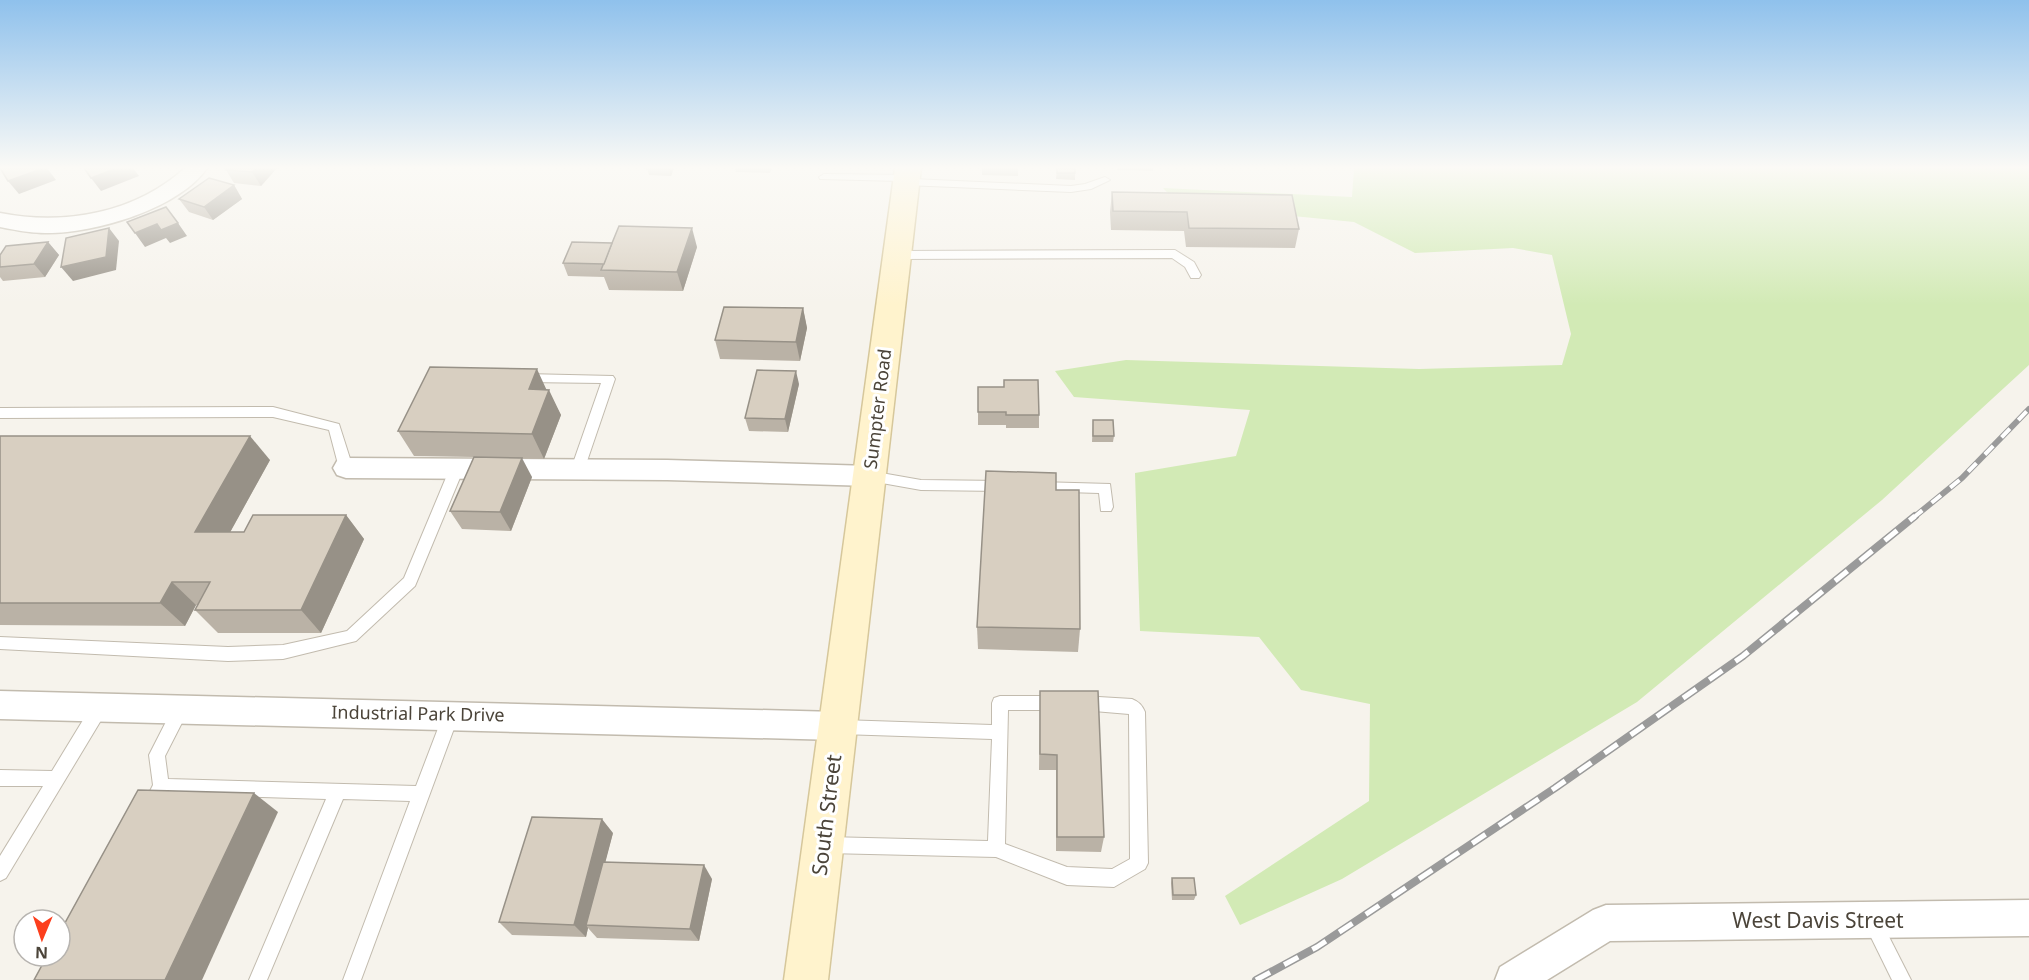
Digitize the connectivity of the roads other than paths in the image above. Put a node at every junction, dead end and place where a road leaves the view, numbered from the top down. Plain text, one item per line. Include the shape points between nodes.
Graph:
1 (113, 214) edge
2 (902, 214) edge
3 (0, 220) edge
4 (897, 255) junction
5 (1195, 275) dead end
6 (508, 378) edge
7 (0, 413) edge
8 (346, 468) joint
9 (457, 468) junction
10 (578, 469) junction
11 (870, 476) junction
12 (1106, 507) dead end
13 (0, 643) edge
14 (847, 650) joint
15 (0, 705) edge
16 (101, 707) junction
17 (182, 708) junction
18 (451, 715) junction
19 (837, 726) junction
20 (1000, 732) junction
21 (0, 778) edge
22 (57, 779) junction
23 (161, 786) junction
24 (338, 791) junction
25 (422, 794) junction
26 (139, 827) edge
27 (825, 845) junction
28 (996, 849) junction
29 (0, 872) edge
30 (2029, 918) edge
31 (1871, 921) junction
32 (258, 980) edge
33 (352, 980) edge
34 (806, 980) edge
35 (1514, 980) edge
36 (1902, 980) edge

1 - 3 street via 61,226
2 - 4 street, Sumpter Road
4 - 5 lane via 1175,254 1190,265
4 - 11 street, Sumpter Road
6 - 10 lane via 609,379
7 - 8 lane via 273,412 334,427
8 - 9 street
9 - 10 street
9 - 13 lane via 410,582 351,636 283,652 228,654
10 - 11 street
11 - 12 lane via 921,485 1105,488
11 - 14 street, Sumpter Road
14 - 19 street, South Street
15 - 16 street, Industrial Park Drive
16 - 17 street, Industrial Park Drive
16 - 22 lane
17 - 18 street, Industrial Park Drive
17 - 23 lane via 157,754
18 - 19 street, Industrial Park Drive
18 - 25 lane
19 - 20 lane
19 - 27 street, South Street
20 - 28 lane
20 - 28 lane via 1000,703 1132,706 1137,712 1139,863 1114,878 1067,876
21 - 22 lane
22 - 29 lane
23 - 24 lane
23 - 26 lane
24 - 25 lane
24 - 32 lane
25 - 33 lane
27 - 28 lane
27 - 34 street, South Street
30 - 31 street, West Davis Street
31 - 35 street, West Davis Street via 1606,922
31 - 36 lane

